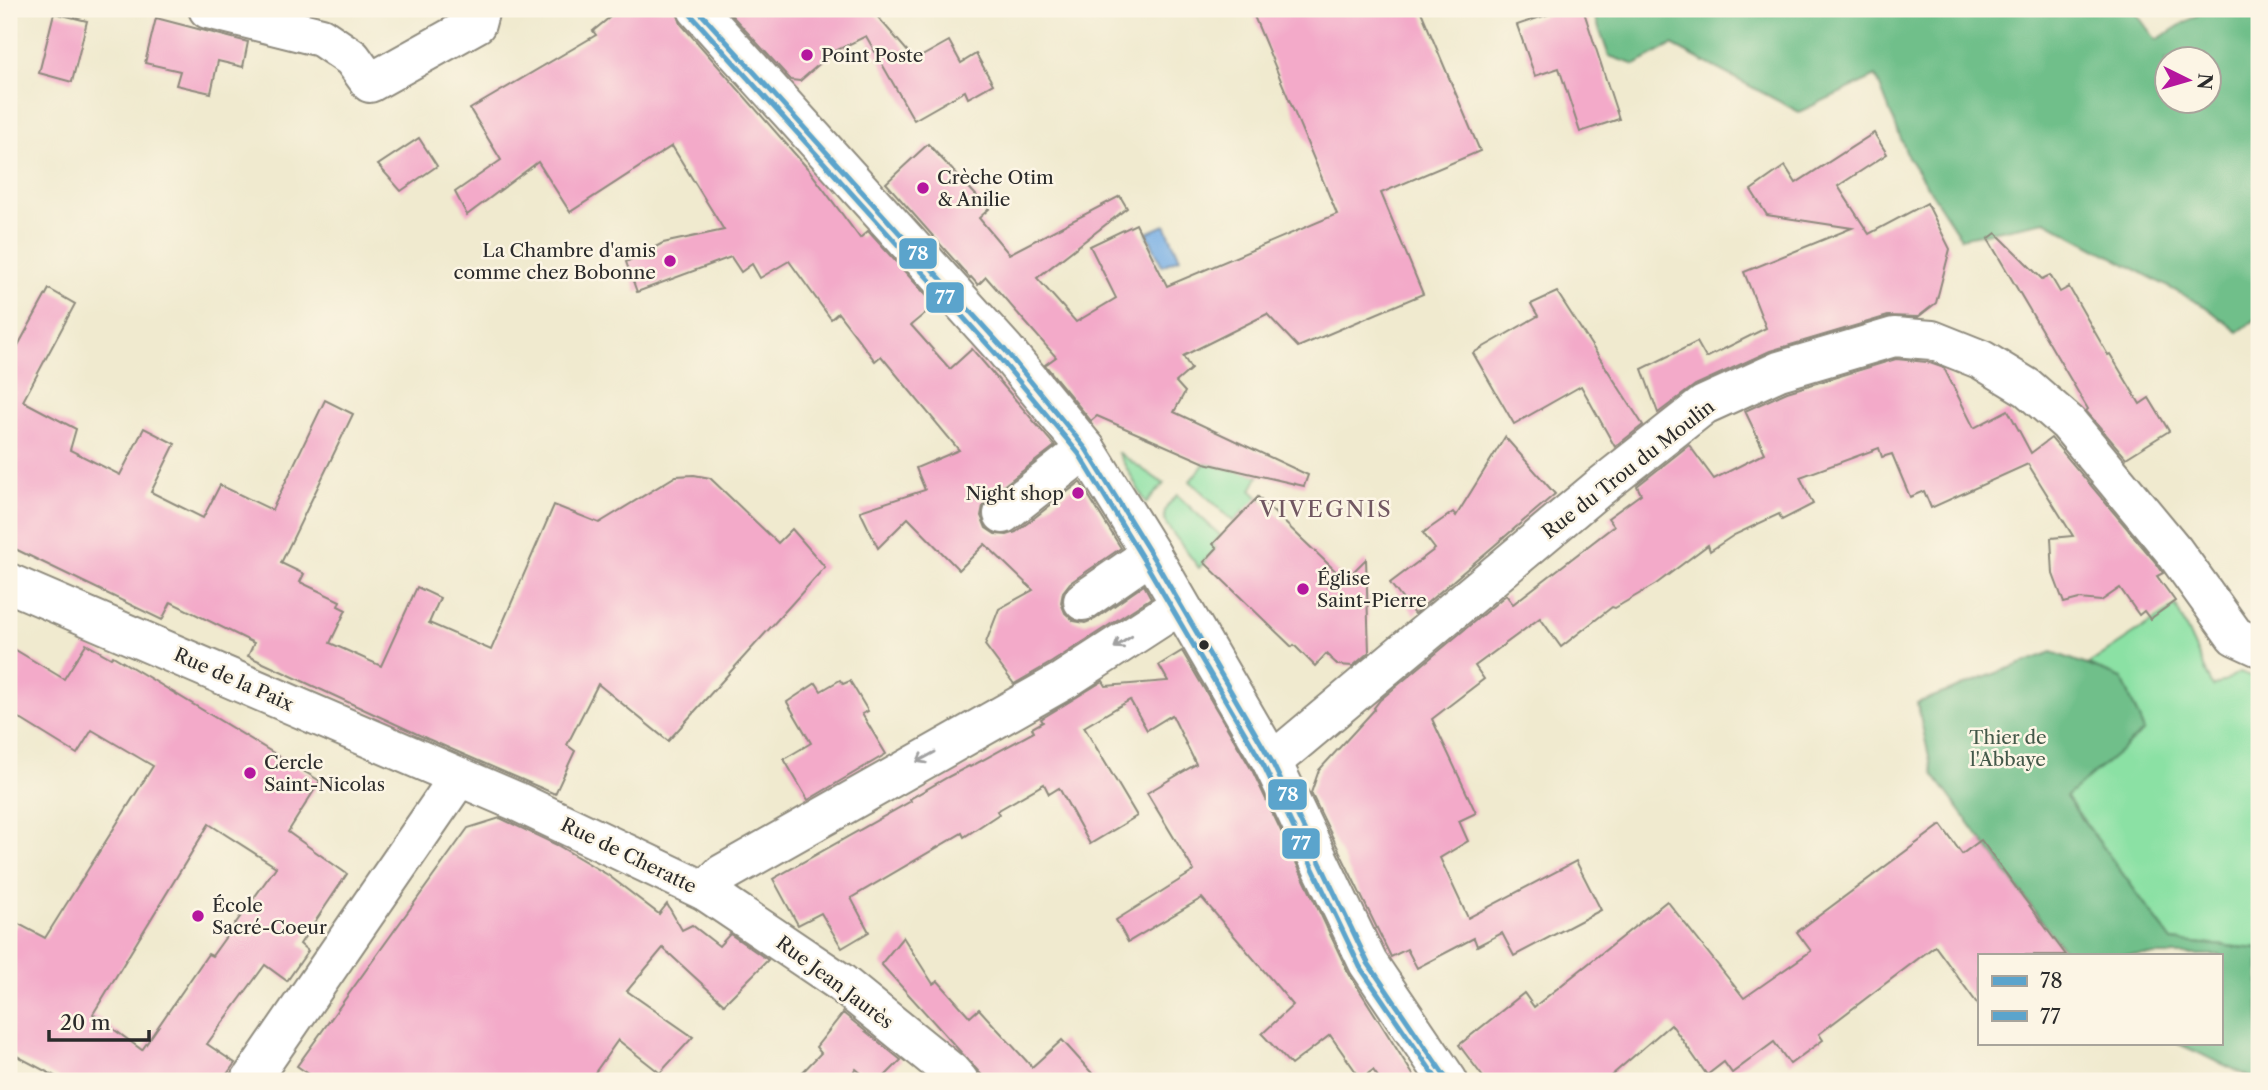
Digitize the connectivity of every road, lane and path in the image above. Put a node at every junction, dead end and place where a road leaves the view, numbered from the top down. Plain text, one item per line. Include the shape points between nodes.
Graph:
1 (208, 9) edge
2 (480, 9) edge
3 (697, 9) edge
4 (1086, 449) junction
5 (1003, 514) dead end
6 (1151, 554) junction
7 (9, 583) edge
8 (1083, 601) dead end
9 (1180, 605) junction
10 (2259, 647) edge
11 (1272, 762) junction
12 (459, 777) junction
13 (705, 891) junction
14 (250, 1081) edge
15 (959, 1081) edge
16 (1448, 1081) edge

1 - 2 street via 321,37 352,58 370,83 476,24
3 - 4 street via 1005,350
4 - 5 street
4 - 6 street
6 - 8 street
6 - 9 street
7 - 12 street, Rue de la Paix
9 - 11 street
9 -> 13 street, Rue de Cheratte via 1063,681 722,874
10 - 11 street, Rue du Trou du Moulin via 2235,636 2174,551 2068,423 2028,388 1982,360 1932,340 1894,337 1779,371 1704,405
11 - 16 street via 1368,963
12 - 13 street, Rue de Cheratte
12 - 14 street
13 - 15 street, Rue Jean Jaurès via 840,982

